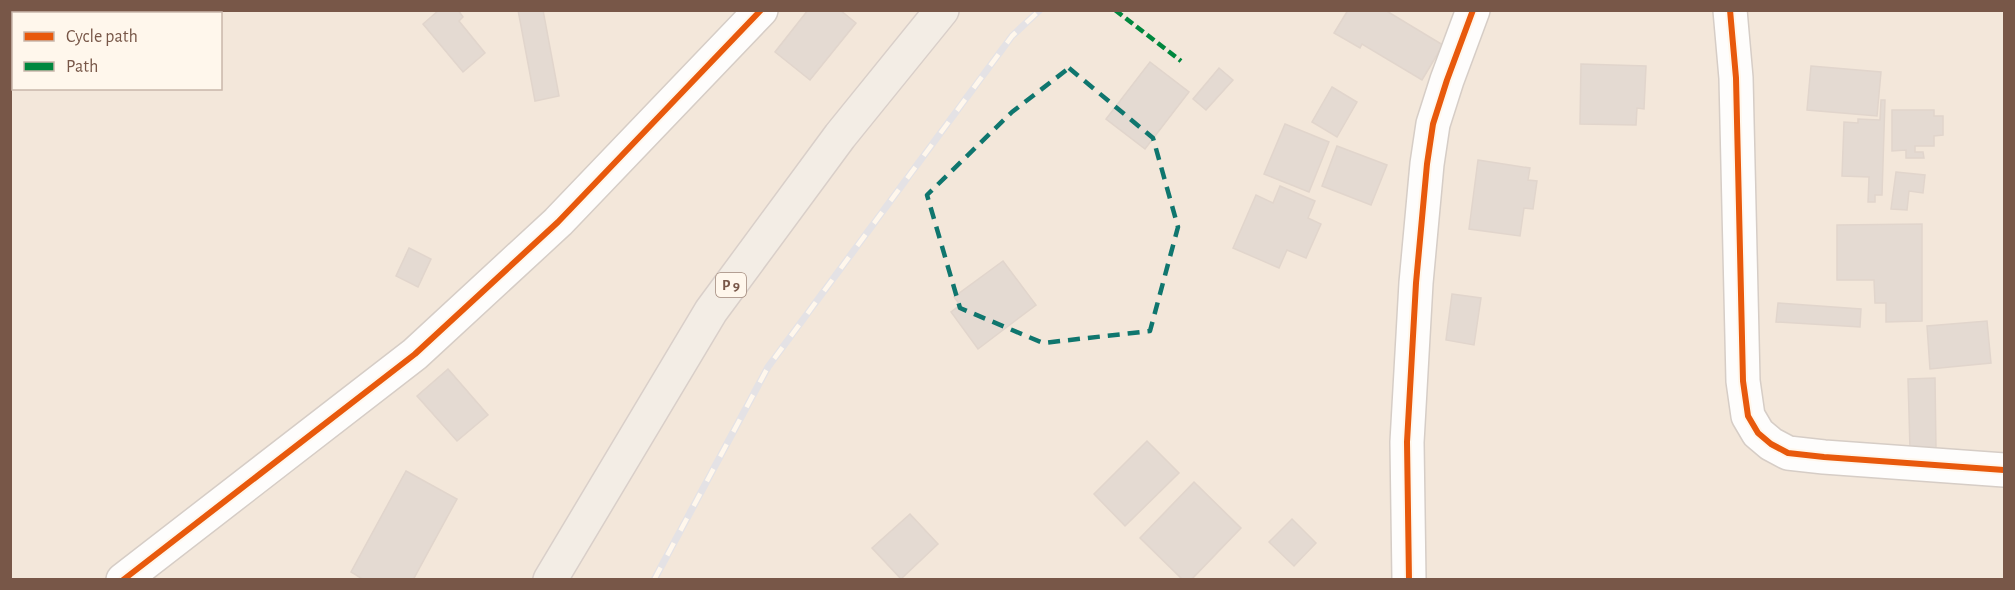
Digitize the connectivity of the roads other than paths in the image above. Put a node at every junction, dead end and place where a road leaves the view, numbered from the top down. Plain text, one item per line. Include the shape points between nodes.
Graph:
1 (761, 10) edge
2 (942, 10) edge
3 (1473, 10) edge
4 (1730, 10) edge
5 (2004, 470) edge
6 (123, 579) edge
7 (550, 579) edge
8 (1408, 579) edge

1 - 6 street via 558,222 415,354
2 - 7 main road, P 9 via 840,136 711,311
3 - 8 street via 1433,124 1426,175 1407,441
4 - 5 street via 1736,78 1743,381 1748,416 1758,433 1788,453

